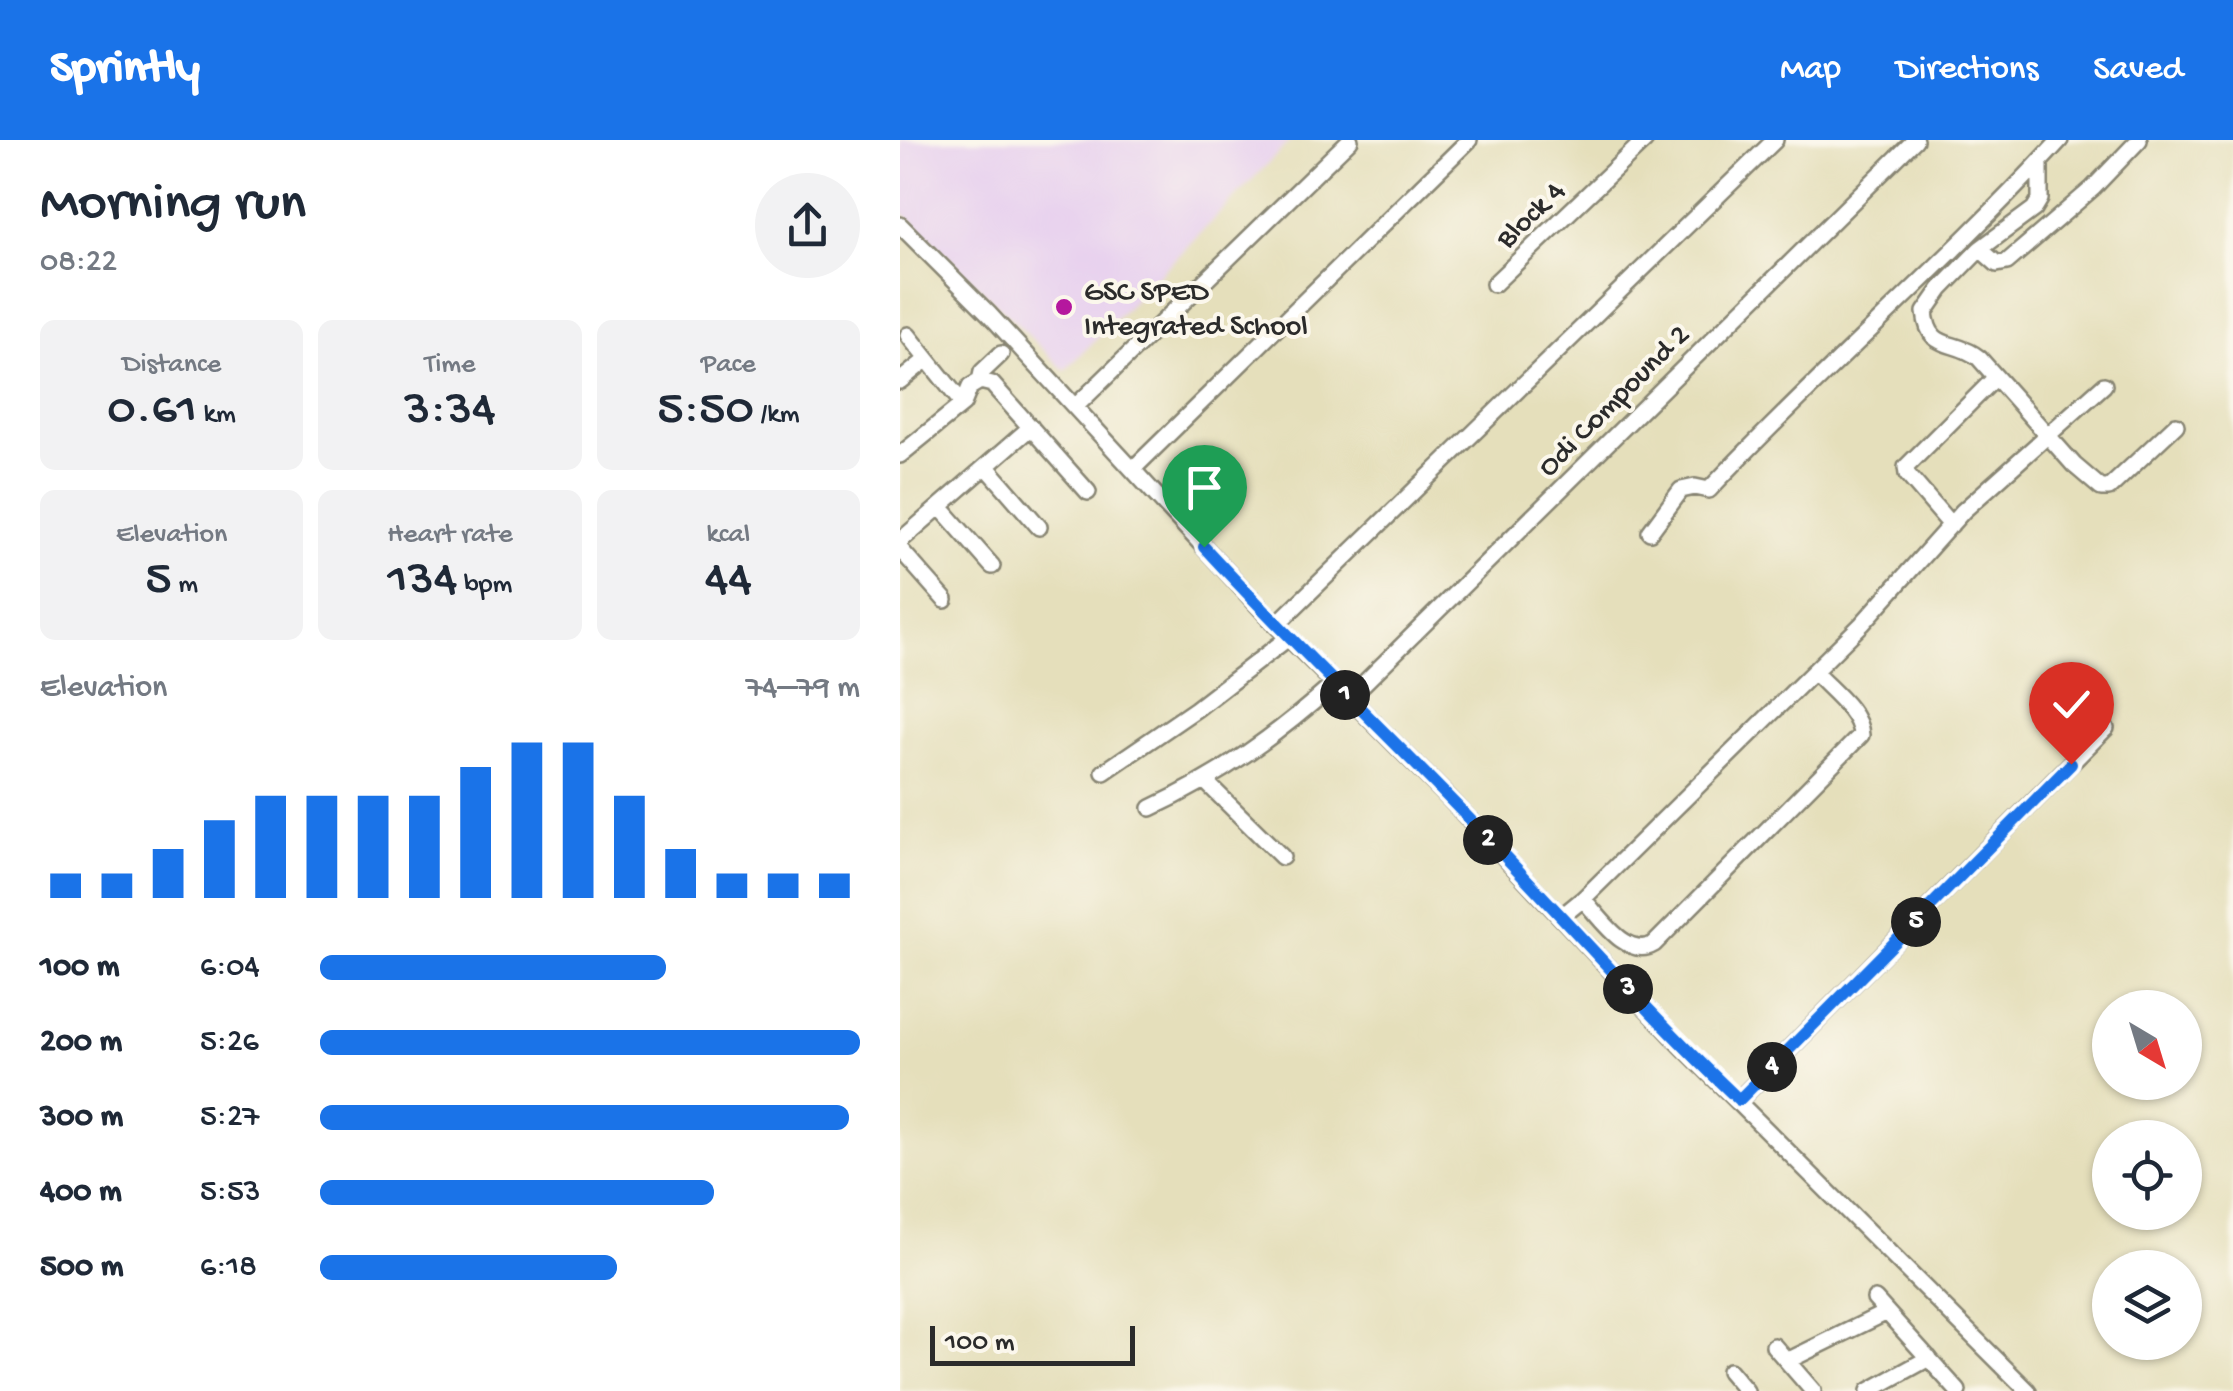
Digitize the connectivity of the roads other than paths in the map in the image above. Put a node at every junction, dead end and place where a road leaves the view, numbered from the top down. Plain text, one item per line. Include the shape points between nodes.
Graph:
1 (1350, 140) edge
2 (1470, 140) edge
3 (1645, 140) edge
4 (1774, 140) edge
5 (1915, 140) edge
6 (2060, 140) edge
7 (2139, 140) edge
8 (2040, 162) junction
9 (1994, 209) junction
10 (900, 225) edge
11 (1993, 238) junction
12 (1980, 249) junction
13 (1494, 284) dead end
14 (908, 336) dead end
15 (1002, 354) dead end
16 (927, 359) junction
17 (1996, 377) junction
18 (900, 381) edge
19 (980, 381) junction
20 (2104, 385) dead end
21 (963, 404) junction
22 (1075, 407) junction
23 (2176, 425) dead end
24 (1031, 428) junction
25 (2046, 434) junction
26 (900, 455) edge
27 (986, 466) junction
28 (1133, 469) junction
29 (1088, 492) dead end
30 (941, 508) junction
31 (1951, 525) junction
32 (1039, 527) dead end
33 (1650, 532) dead end
34 (900, 542) edge
35 (900, 549) edge
36 (992, 566) dead end
37 (945, 600) dead end
38 (1276, 625) junction
39 (1288, 638) junction
40 (1814, 672) junction
41 (1334, 684) junction
42 (1348, 699) junction
43 (2106, 728) dead end
44 (1104, 772) dead end
45 (1206, 782) junction
46 (1151, 808) dead end
47 (1282, 857) dead end
48 (1583, 900) junction
49 (1561, 917) junction
50 (1739, 1100) junction
51 (1874, 1299) dead end
52 (1887, 1312) junction
53 (1774, 1346) dead end
54 (1928, 1358) junction
55 (1787, 1362) junction
56 (1730, 1371) dead end
57 (1746, 1391) edge
58 (1813, 1391) edge
59 (1869, 1391) edge
60 (1958, 1391) edge
61 (2028, 1391) edge

1 - 22 street
2 - 28 street
3 - 13 street, Block 4
4 - 38 street
5 - 42 street, Odi Compound 2
6 - 8 street
7 - 12 street via 2007,262 1998,264
8 - 9 street
8 - 11 street via 2034,209
9 - 11 street
9 - 33 street via 1709,490 1682,490
10 - 22 street
11 - 12 street
12 - 17 street via 1928,304 1926,322 1939,342 1972,353
14 - 16 street
15 - 19 street
16 - 18 street
16 - 21 street
17 - 25 street
17 - 31 street via 1906,467
19 - 21 street
19 - 24 street via 992,384
20 - 25 street
21 - 26 street
22 - 28 street
23 - 25 street via 2109,488 2088,479
24 - 27 street
24 - 29 street
25 - 31 street
27 - 30 street
27 - 32 street
28 - 38 street
30 - 34 street
30 - 36 street
31 - 40 street
35 - 37 street
38 - 39 street
39 - 41 street
39 - 44 street
40 - 48 street
40 - 48 street via 1861,726 1861,735 1668,931 1646,949 1636,948
41 - 42 street
41 - 45 street
42 - 49 street
43 - 50 street
45 - 46 street
45 - 47 street
48 - 49 street
49 - 50 street
50 - 61 street
51 - 52 street
52 - 54 street
52 - 55 street
53 - 55 street
54 - 59 street
54 - 60 street
55 - 58 street
56 - 57 street

